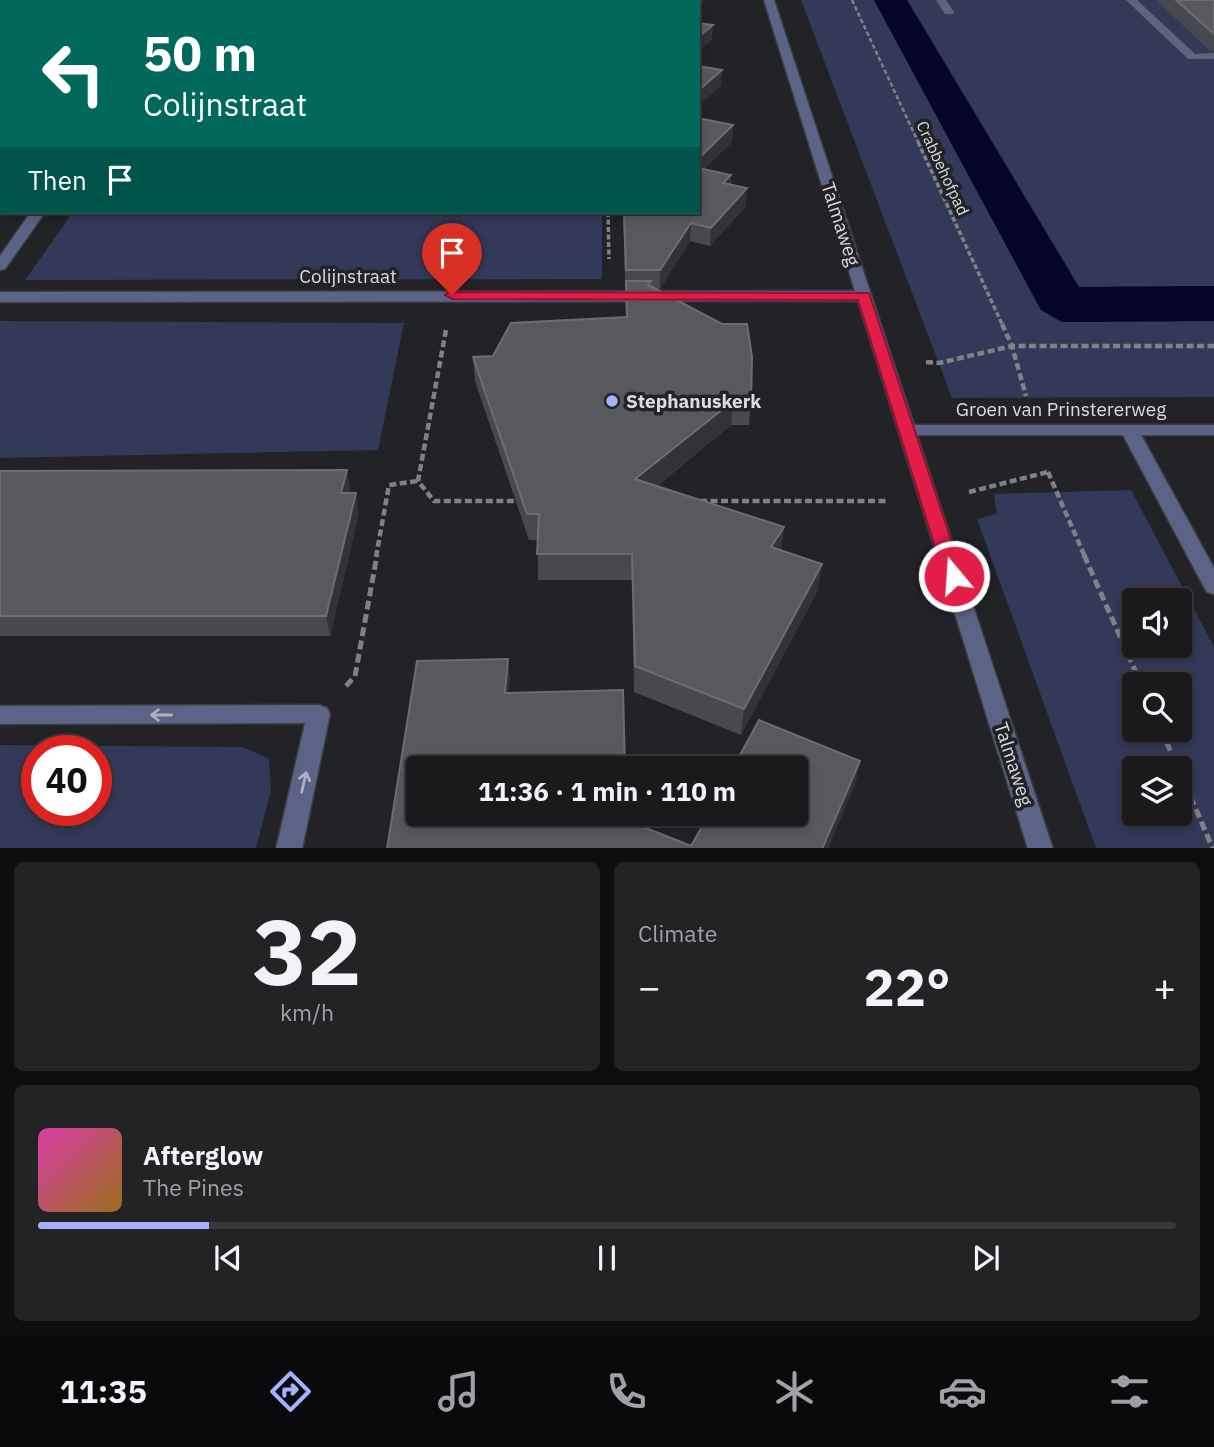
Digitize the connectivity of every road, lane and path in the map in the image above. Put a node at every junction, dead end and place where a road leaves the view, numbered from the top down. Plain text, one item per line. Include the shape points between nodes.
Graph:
1 (769, 0) edge
2 (852, 0) edge
3 (941, 0) edge
4 (1131, 0) edge
5 (948, 12) dead end
6 (1214, 56) edge
7 (37, 214) edge
8 (608, 214) edge
9 (0, 266) edge
10 (452, 295) junction
11 (610, 295) junction
12 (864, 296) junction
13 (0, 297) edge
14 (1012, 346) junction
15 (1214, 346) edge
16 (885, 360) junction
17 (907, 430) junction
18 (1035, 430) junction
19 (1129, 430) junction
20 (1214, 430) edge
21 (1048, 472) junction
22 (418, 481) junction
23 (531, 501) edge
24 (696, 501) edge
25 (930, 501) junction
26 (1214, 587) edge
27 (1136, 672) edge
28 (319, 714) junction
29 (0, 715) edge
30 (1192, 800) edge
31 (289, 848) edge
32 (1041, 848) edge
33 (1213, 848) edge

1 - 12 street, Talmaweg
2 - 14 path, Crabbehofpad
3 - 5 street
4 - 6 street via 1192,57
7 - 9 street
8 - 11 path
10 - 11 street, Colijnstraat
10 - 13 street, Colijnstraat
10 - 22 path
11 - 12 street, Colijnstraat
12 - 16 street, Talmaweg
14 - 15 path
14 - 16 path via 939,363
14 - 18 path, Crabbehofpad
16 - 17 street, Talmaweg
17 - 18 street, Groen van Prinstererweg
17 - 25 street, Talmaweg
18 - 19 street, Groen van Prinstererweg
18 - 21 path, Crabbehofpad
19 - 20 street, Groen van Prinstererweg
19 - 26 street
21 - 25 path
21 - 27 path, Crabbehofpad
22 - 23 path via 434,501
22 - 28 path via 389,485 355,676
24 - 25 path
25 - 32 street, Talmaweg
28 -> 29 street
31 -> 28 street
30 - 33 path

